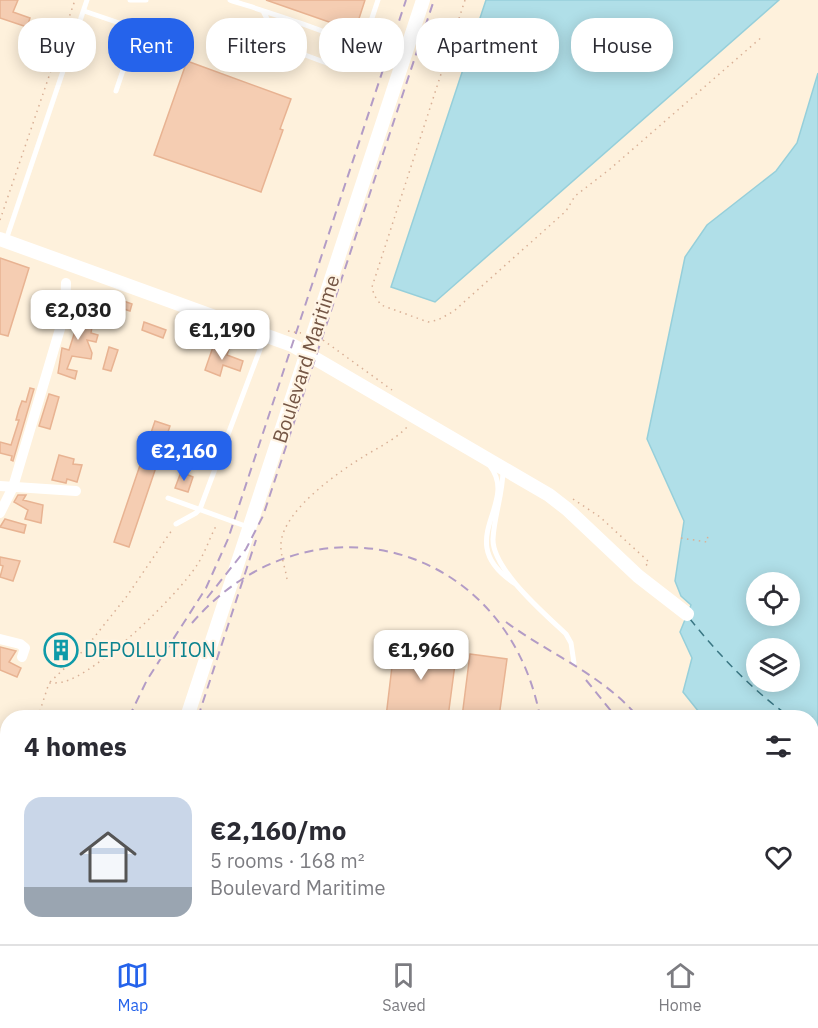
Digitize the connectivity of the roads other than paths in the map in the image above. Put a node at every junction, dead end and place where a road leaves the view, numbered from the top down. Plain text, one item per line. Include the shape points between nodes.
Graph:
1 (87, 0) edge
2 (130, 0) edge
3 (146, 0) edge
4 (230, 0) edge
5 (378, 0) edge
6 (423, 0) edge
7 (84, 11) junction
8 (263, 11) junction
9 (267, 18) edge
10 (372, 18) edge
11 (319, 30) edge
12 (116, 91) dead end
13 (3, 240) edge
14 (66, 283) dead end
15 (266, 335) junction
16 (308, 354) junction
17 (461, 442) junction
18 (503, 466) junction
19 (0, 486) edge
20 (13, 487) junction
21 (76, 491) dead end
22 (168, 498) dead end
23 (200, 509) junction
24 (0, 513) edge
25 (176, 524) road end
26 (249, 527) junction
27 (517, 586) junction
28 (687, 614) dead end
29 (0, 639) edge
30 (22, 657) dead end
31 (574, 663) dead end
32 (189, 710) edge

1 - 7 lane
2 - 3 lane
4 - 8 lane
5 - 10 lane
6 - 16 street, Boulevard Maritime
7 - 12 lane via 137,29
7 - 13 lane
8 - 9 lane
8 - 11 lane
13 - 15 street
14 - 20 street via 65,312
15 - 16 street
15 - 23 lane
16 - 17 street
16 - 26 street, Boulevard Maritime
17 - 18 street
17 - 27 lane via 486,461 497,480 486,552 500,574
18 - 27 lane via 503,491 493,548
18 - 28 street via 567,509 638,576
19 - 20 street
20 - 21 street
20 - 24 street
22 - 23 lane
23 - 25 lane
23 - 26 lane
26 - 32 street, Boulevard Maritime
27 - 31 lane via 566,634
29 - 30 street via 25,648

